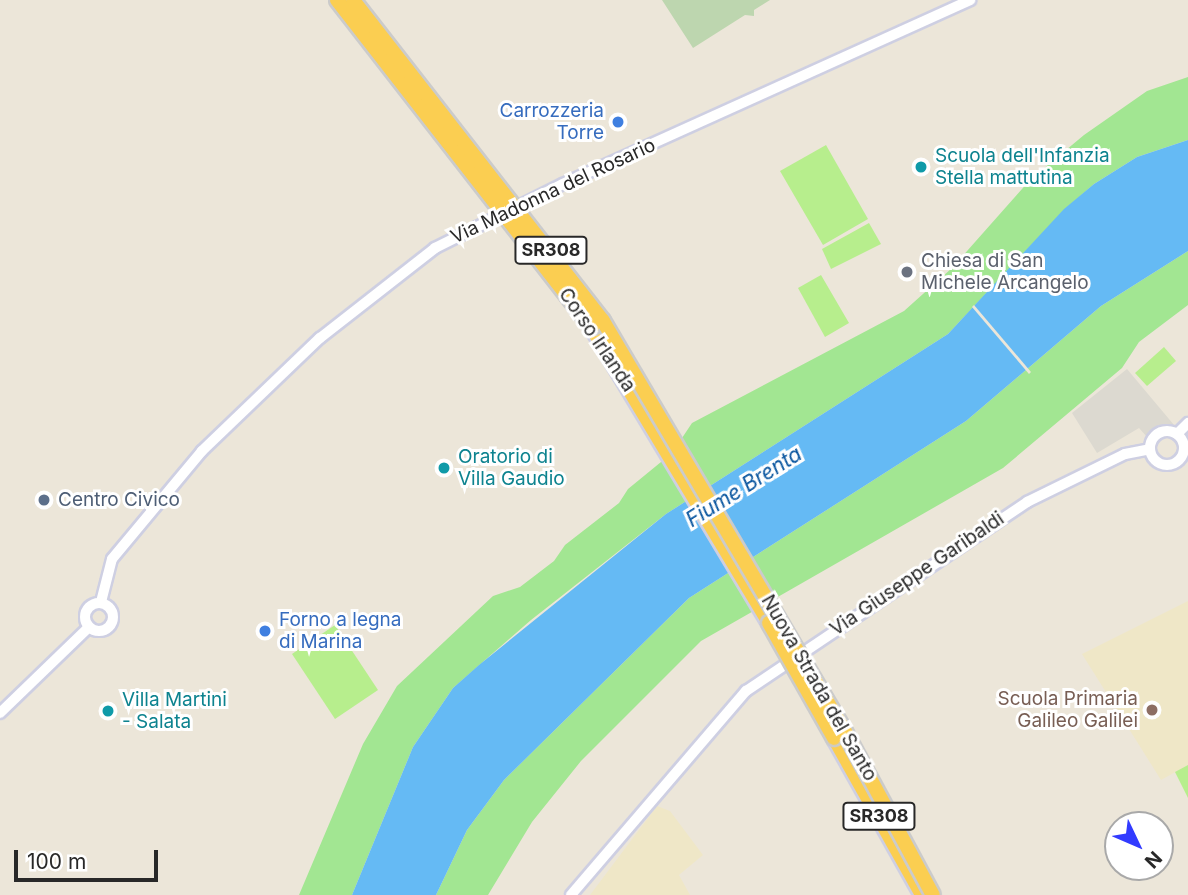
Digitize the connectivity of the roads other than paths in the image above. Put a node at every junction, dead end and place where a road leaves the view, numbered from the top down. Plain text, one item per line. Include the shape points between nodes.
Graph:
1 (337, 0) edge
2 (353, 0) edge
3 (970, 0) edge
4 (1188, 423) edge
5 (1177, 435) junction
6 (1150, 449) junction
7 (716, 523) junction
8 (101, 602) junction
9 (89, 627) junction
10 (0, 713) edge
11 (930, 894) edge
12 (571, 895) edge

1 - 7 highway, Corso Irlanda / SR308, bridge via 592,328
2 - 7 highway, Corso Irlanda / SR308, bridge via 603,321
3 - 8 street, Via Madonna del Rosario via 552,188 435,248 320,338 195,458 112,559
4 - 5 main road
5 - 6 main road, Via Giuseppe Garibaldi via 1161,432
5 - 6 main road via 1184,449 1174,463 1160,463
6 - 12 main road, Via Giuseppe Garibaldi via 1125,454 1027,502 746,691
7 - 11 highway, Nuova Strada del Santo / SR308, bridge
8 - 9 street via 86,610
8 - 9 street via 113,611 112,623 104,631
9 - 10 street

